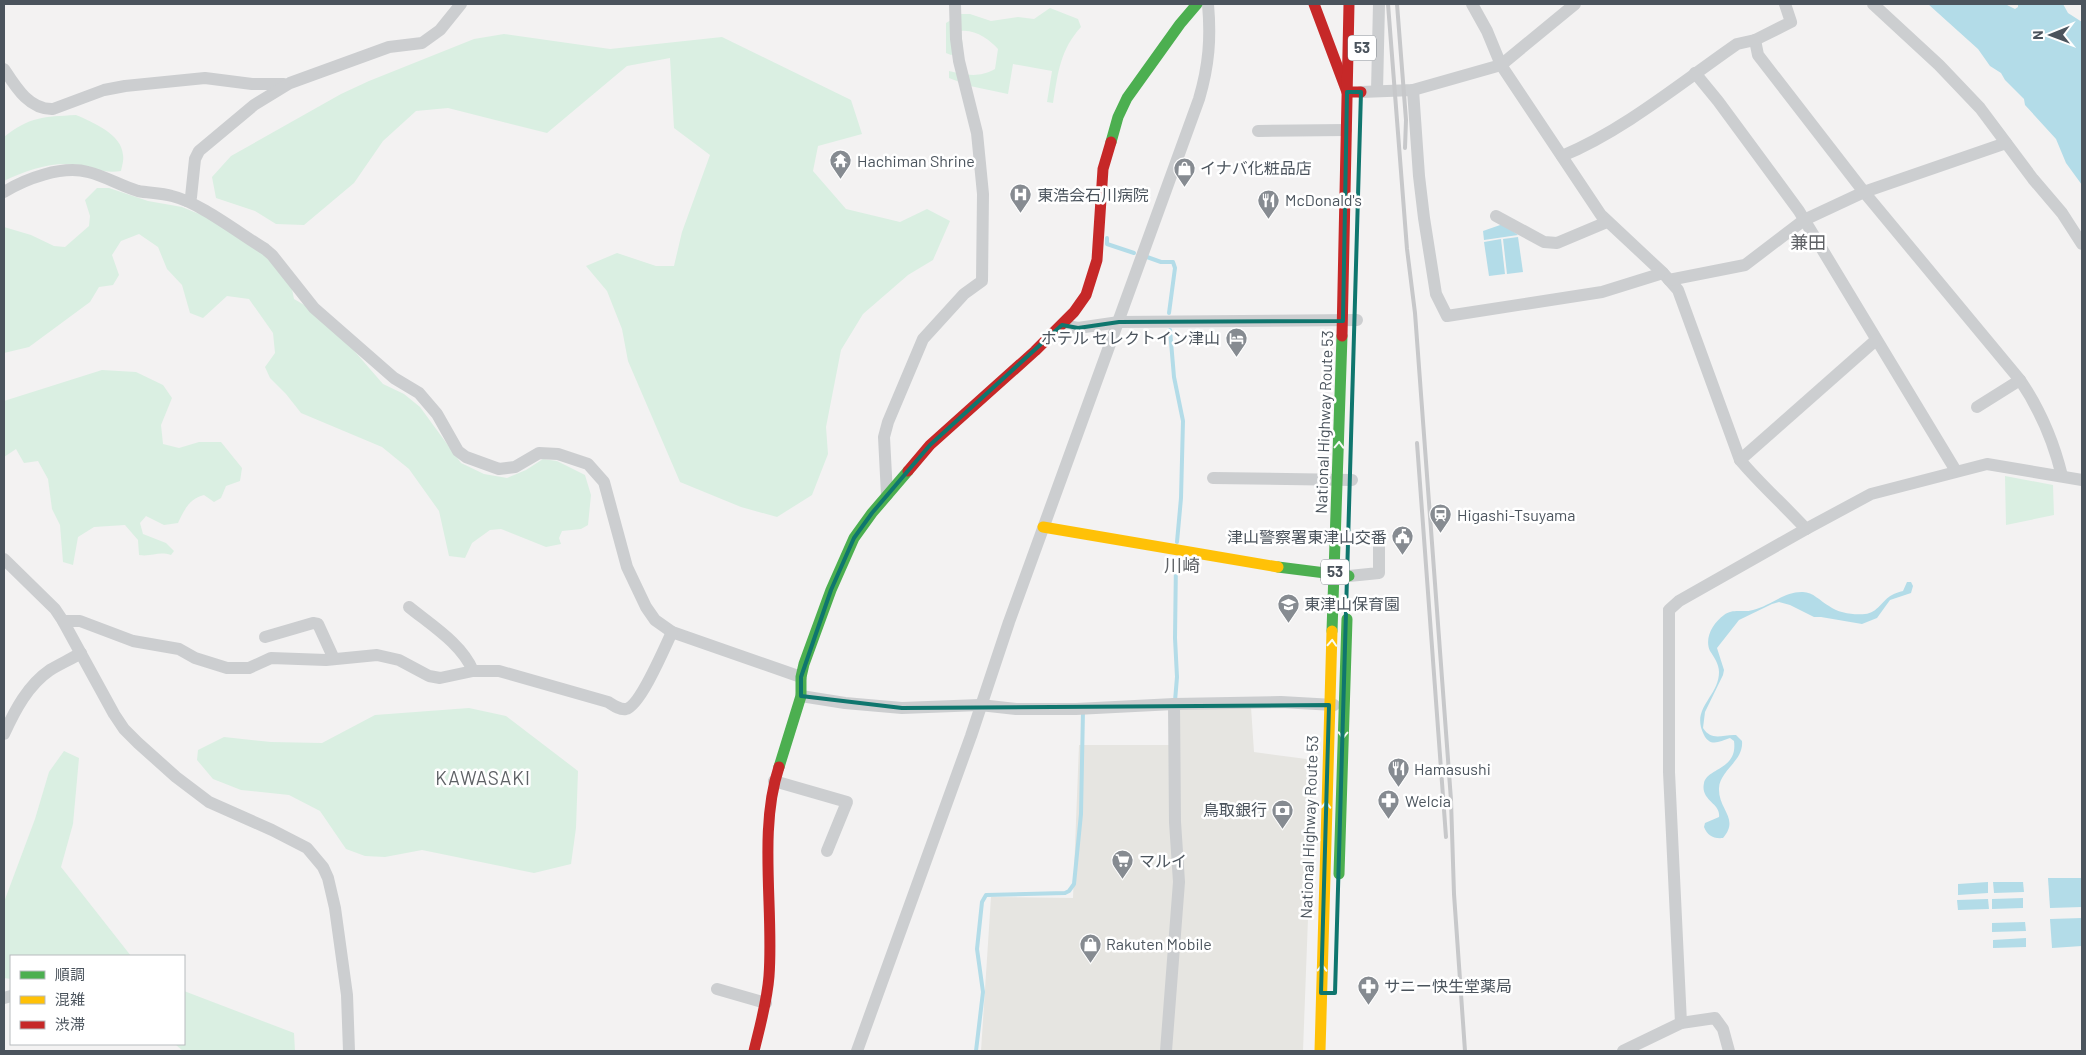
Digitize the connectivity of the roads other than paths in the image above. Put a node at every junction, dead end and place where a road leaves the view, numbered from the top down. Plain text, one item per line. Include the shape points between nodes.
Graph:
1 (461, 4) edge
2 (955, 4) edge
3 (1197, 4) edge
4 (1208, 4) edge
5 (1314, 4) edge
6 (1349, 4) edge
7 (1378, 4) edge
8 (1472, 4) edge
9 (1575, 4) edge
10 (1785, 4) edge
11 (1873, 4) edge
12 (1755, 40) junction
13 (1500, 65) junction
14 (4, 69) edge
15 (1695, 73) junction
16 (290, 83) junction
17 (1413, 90) junction
18 (1377, 91) junction
19 (1347, 92) junction
20 (1361, 92) joint
21 (1346, 130) junction
22 (1258, 131) dead end
23 (2006, 143) junction
24 (1562, 156) junction
25 (4, 192) edge
26 (1864, 192) junction
27 (188, 201) junction
28 (1496, 216) dead end
29 (1804, 220) junction
30 (1607, 222) junction
31 (2082, 244) edge
32 (1666, 276) junction
33 (1343, 320) junction
34 (1356, 320) dead end
35 (1119, 322) junction
36 (1062, 325) junction
37 (1876, 340) junction
38 (2020, 380) junction
39 (1977, 407) dead end
40 (1740, 460) junction
41 (1956, 471) junction
42 (2062, 476) junction
43 (1212, 478) dead end
44 (1338, 480) junction
45 (1352, 480) dead end
46 (2082, 480) edge
47 (887, 495) junction
48 (1043, 528) junction
49 (1806, 529) junction
50 (1379, 545) dead end
51 (4, 559) edge
52 (1349, 562) dead end
53 (1335, 575) junction
54 (1349, 580) junction
55 (1348, 604) dead end
56 (409, 607) dead end
57 (64, 621) junction
58 (672, 632) junction
59 (265, 637) dead end
60 (81, 653) junction
61 (334, 659) junction
62 (473, 671) junction
63 (801, 677) junction
64 (801, 696) junction
65 (1174, 704) junction
66 (980, 705) junction
67 (1329, 705) junction
68 (1344, 705) junction
69 (4, 734) edge
70 (774, 781) junction
71 (827, 851) dead end
72 (1338, 885) dead end
73 (717, 989) dead end
74 (1321, 993) junction
75 (1335, 993) dead end
76 (766, 1003) junction
77 (1681, 1023) junction
78 (349, 1051) edge
79 (754, 1051) edge
80 (857, 1051) edge
81 (1166, 1051) edge
82 (1320, 1051) edge
83 (1623, 1051) edge
84 (1729, 1051) edge

1 - 16 street via 440,30 422,43 389,47
2 - 47 street via 959,62 979,151 983,194 982,281 964,294 924,338 884,437
3 - 36 main road via 1127,98 1118,117 1103,169 1095,272 1086,295
4 - 35 street via 1210,45 1207,72
5 - 19 main road
6 - 19 main road, National Highway Route 53 / 53
7 - 18 street
8 - 13 street
9 - 13 street
10 - 12 street via 1791,22
11 - 23 street via 1980,108
12 - 15 street via 1738,44
12 - 26 street via 1758,55
13 - 17 street
13 - 24 street
14 - 16 street via 27,99 46,109 125,86 205,78 267,85
15 - 24 street via 1647,108
15 - 29 street
16 - 27 street via 254,105 200,151 195,159
17 - 18 street
17 - 32 street via 1424,218 1436,294 1447,316 1602,292
18 - 20 street
19 - 20 main road
19 - 21 main road, National Highway Route 53 / 53
21 - 22 street
21 - 33 main road, National Highway Route 53 / 53
23 - 26 street
23 - 31 street
24 - 30 street
25 - 27 street via 16,184 44,175 86,171 137,190
26 - 29 street
26 - 38 street
27 - 58 street via 272,255 314,308 394,378 419,393 437,414 458,451 466,457 499,469 515,467 539,453 558,454 588,464 604,482 628,567 646,607
28 - 30 street via 1544,242 1557,243
29 - 32 street via 1745,266
29 - 37 street
30 - 32 street
32 - 40 street via 1678,290
33 - 34 street
33 - 35 street
44 -> 33 main road, National Highway Route 53 / 53
35 - 36 street via 1078,328
35 - 48 street
36 - 47 main road via 930,445
37 - 40 street
37 - 41 street
38 - 39 street
38 - 42 street via 2046,430
40 - 49 street
41 - 42 street via 1988,464
41 - 49 street via 1871,494
42 - 46 street
43 - 44 street
44 - 45 street
44 - 53 main road, National Highway Route 53 / 53
47 - 63 main road via 854,538 831,590
48 - 53 main road
48 - 66 street
49 - 77 street via 1668,610 1669,772
50 - 54 street via 1379,573
51 - 57 street
52 - 54 main road, 53
53 - 54 main road
67 -> 53 main road, National Highway Route 53 / 53
55 - 68 main road, National Highway Route 53 / 53
56 - 62 street via 453,644
57 - 60 street
57 - 61 street via 80,622 133,641 178,648 195,658 227,668 249,668 271,658
58 - 62 street via 646,684 634,704 627,709 499,671
58 - 63 street
59 - 61 street via 318,624
60 - 69 street via 37,681 22,700
60 - 78 street via 124,729 162,764 209,802 307,848 323,866 335,908 346,985
61 - 62 street via 377,655 399,660 429,676 440,678
63 - 64 main road
64 - 66 street via 902,708
64 - 70 main road
65 - 66 street via 1076,709
65 - 67 street via 1282,702
65 - 81 street via 1179,882
66 - 80 street
67 - 68 street
74 -> 67 main road, National Highway Route 53 / 53
68 -> 72 main road, National Highway Route 53 / 53
70 - 71 street via 847,802
70 - 76 main road via 769,830 769,975
73 - 76 street
74 - 75 street
74 - 82 main road, National Highway Route 53 / 53
76 - 79 main road
77 - 83 street
77 - 84 street via 1716,1018

